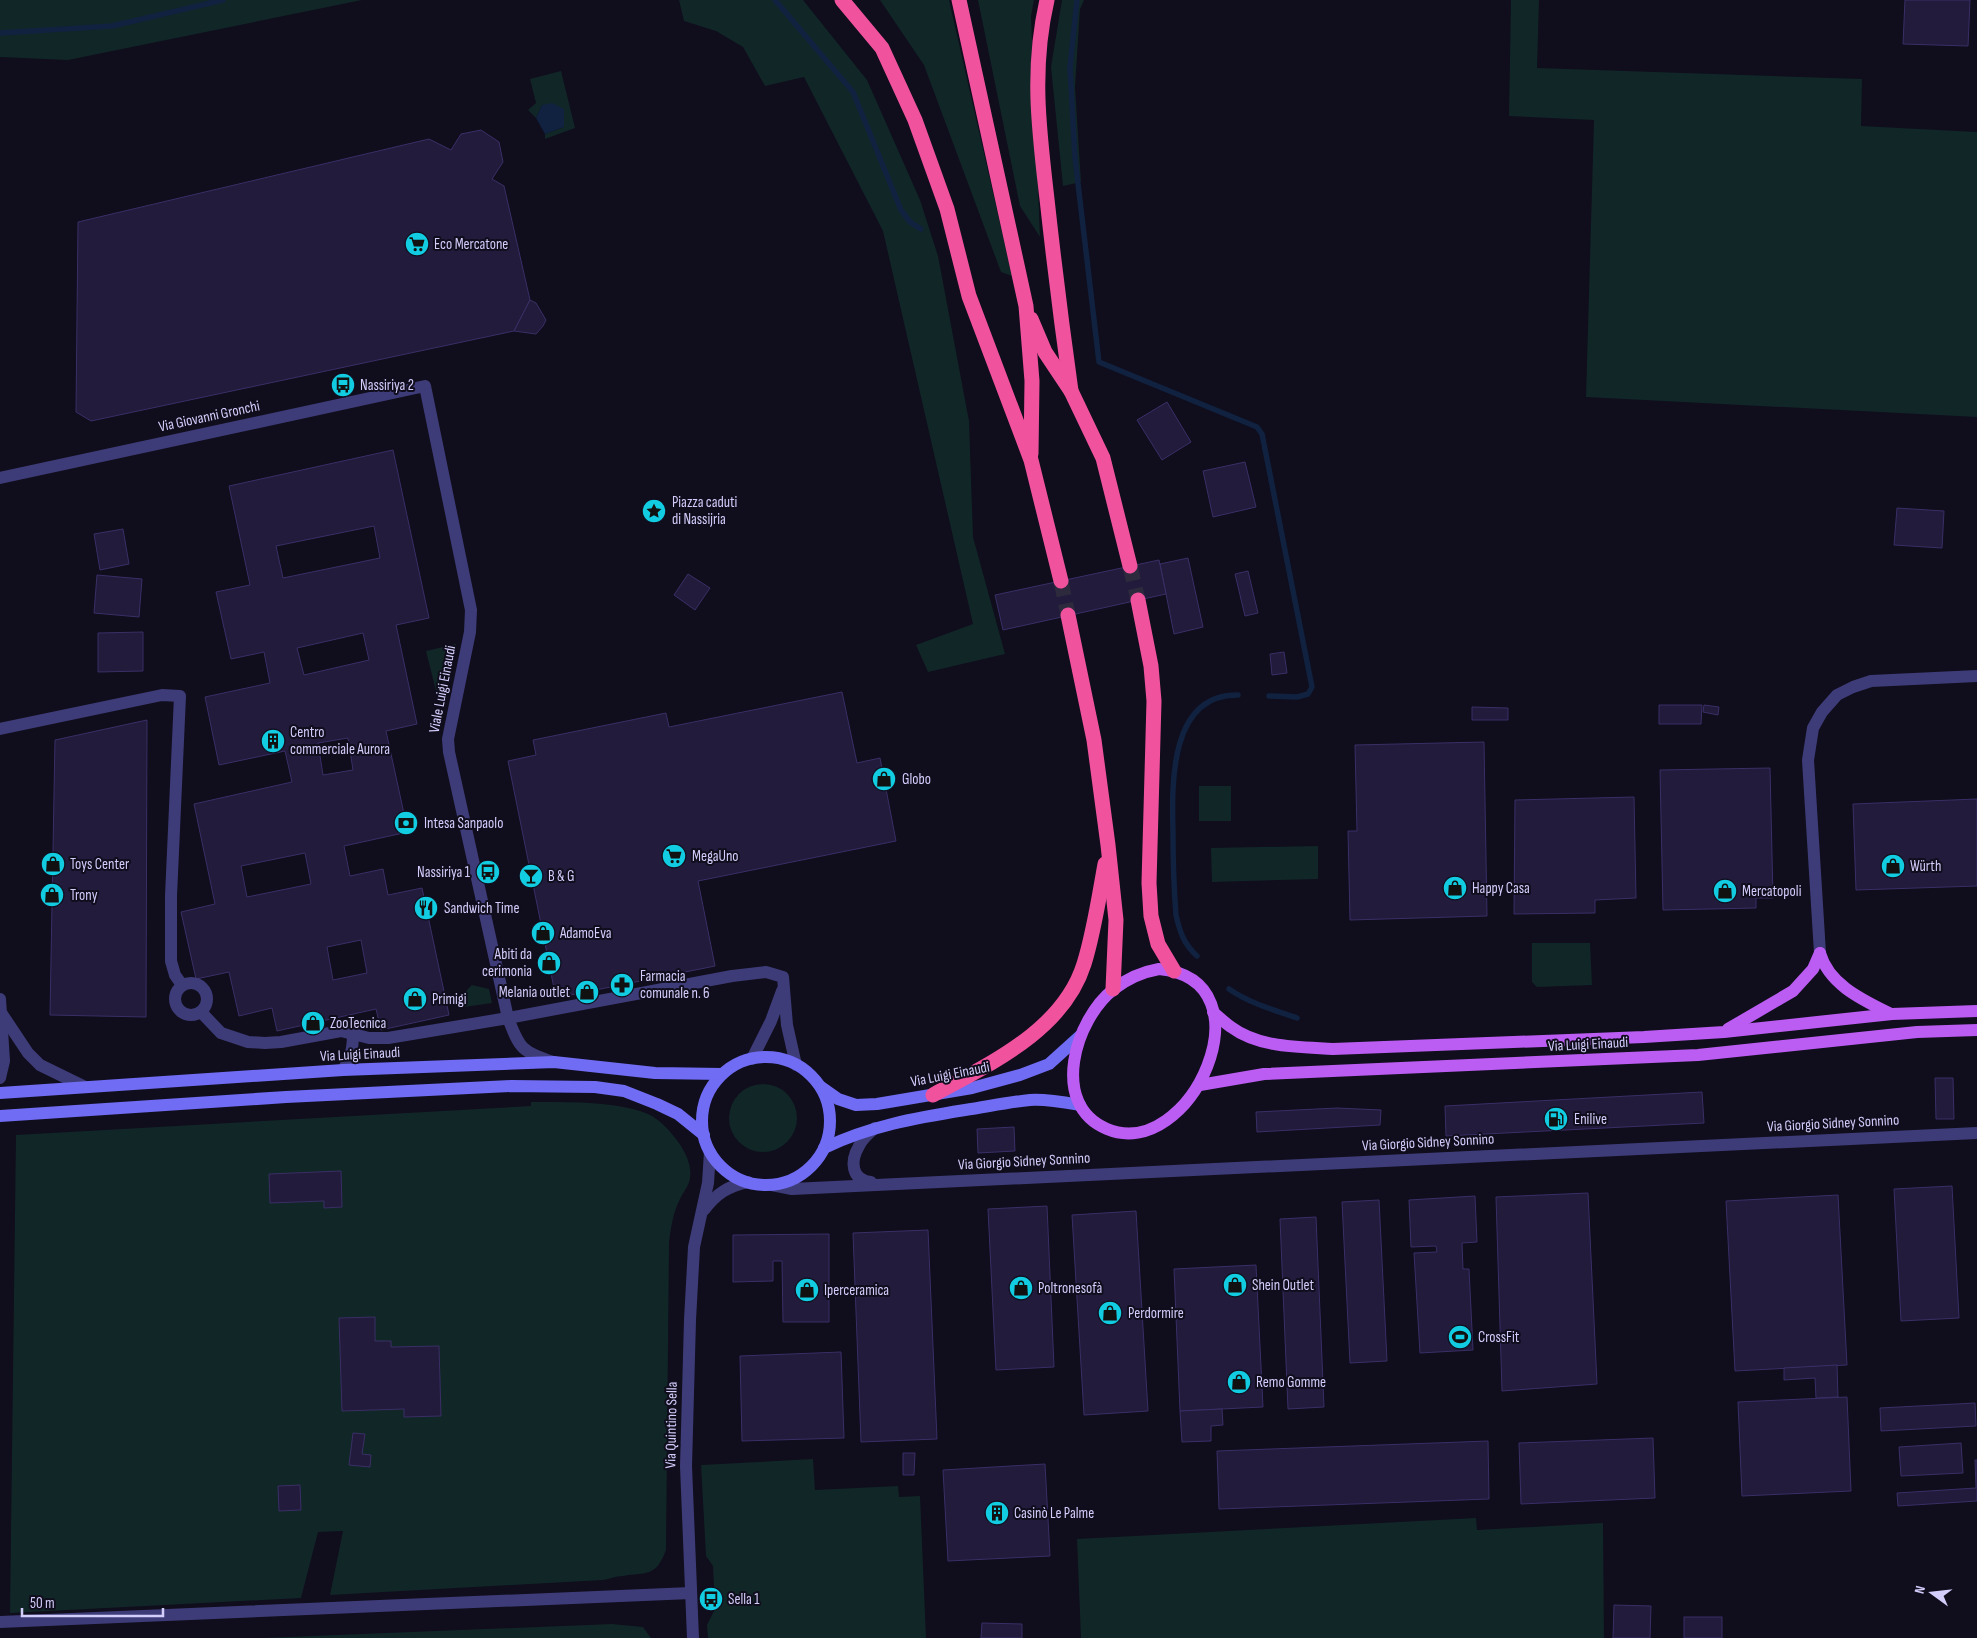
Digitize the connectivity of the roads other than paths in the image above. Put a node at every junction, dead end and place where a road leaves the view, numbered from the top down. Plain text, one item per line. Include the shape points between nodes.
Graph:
1 (842, 0) edge
2 (959, 0) edge
3 (1047, 0) edge
4 (1026, 306) junction
5 (425, 386) joint
6 (1071, 391) junction
7 (1030, 460) junction
8 (0, 478) edge
9 (1130, 566) tunnel mouth
10 (1060, 581) tunnel mouth
11 (1138, 600) tunnel mouth
12 (1068, 616) tunnel mouth
13 (1977, 676) edge
14 (0, 729) edge
15 (1108, 845) junction
16 (1820, 953) junction
17 (1174, 971) junction
18 (182, 985) junction
19 (783, 989) junction
20 (1113, 989) junction
21 (0, 999) edge
22 (1977, 1011) edge
23 (201, 1012) junction
24 (1213, 1012) junction
25 (2, 1014) junction
26 (1892, 1014) junction
27 (508, 1018) junction
28 (1977, 1030) edge
29 (1724, 1032) junction
30 (353, 1034) junction
31 (1080, 1036) junction
32 (752, 1059) junction
33 (554, 1062) junction
34 (796, 1065) junction
35 (342, 1070) junction
36 (722, 1074) junction
37 (0, 1078) edge
38 (818, 1085) junction
39 (1200, 1085) junction
40 (85, 1087) junction
41 (0, 1093) edge
42 (932, 1095) junction
43 (1080, 1105) junction
44 (0, 1116) edge
45 (876, 1127) junction
46 (1977, 1133) edge
47 (704, 1135) junction
48 (824, 1148) junction
49 (710, 1152) junction
50 (748, 1182) junction
51 (881, 1184) junction
52 (772, 1185) junction
53 (701, 1214) junction
54 (691, 1593) junction
55 (0, 1622) edge
56 (693, 1638) edge

1 - 7 highway via 882,48 915,120 946,209 969,296
2 - 4 highway
3 - 6 highway via 1037,54 1039,125 1057,298
4 - 6 highway via 1045,352
4 - 7 highway via 1032,381
5 - 8 street, Via Giovanni Gronchi
5 - 27 street, Viale Luigi Einaudi via 471,610 470,632 448,745
6 - 9 highway via 1103,458
7 - 10 highway
11 - 17 highway via 1151,666 1154,701 1150,916 1158,944
12 - 15 highway via 1094,740
13 - 16 street via 1871,681 1838,695 1822,712 1813,728 1808,760
14 - 18 street via 162,695 180,696 171,961
15 - 20 highway via 1116,920
15 - 42 highway via 1084,966 1068,996 1050,1019 1024,1042
16 - 26 main road via 1822,962 1834,978 1858,997
16 - 29 main road via 1813,969 1793,991
17 - 20 main road, Via Luigi Einaudi via 1159,969 1145,972
17 - 24 main road, Via Luigi Einaudi via 1200,986 1209,998
18 - 23 street via 193,983 202,988 207,1003
18 - 23 street via 175,998 178,1008 191,1015
19 - 27 street via 783,977 766,972
19 - 32 street
19 - 34 street
20 - 31 main road, Via Luigi Einaudi via 1088,1019
21 - 25 street
22 - 26 main road, Via Luigi Einaudi
23 - 30 street via 222,1033 248,1042 281,1042 335,1031
24 - 29 main road, Via Luigi Einaudi via 1232,1028 1259,1040 1333,1049
24 - 39 main road, Via Luigi Einaudi via 1213,1048
25 - 37 street via 4,1061
25 - 40 street via 40,1065
26 - 29 main road, Via Luigi Einaudi
27 - 30 street via 388,1038
27 - 33 street, Viale Luigi Einaudi via 516,1039 524,1049
28 - 39 main road, Via Luigi Einaudi via 1917,1032 1698,1055 1264,1074
30 - 35 street via 350,1059
31 - 42 main road, Via Luigi Einaudi via 1049,1064 1020,1076
31 - 43 main road, Via Luigi Einaudi via 1073,1074
32 - 34 main road, Via Luigi Einaudi via 774,1058
32 - 36 main road, Via Luigi Einaudi
33 - 35 main road, Via Luigi Einaudi
33 - 36 main road, Via Luigi Einaudi via 655,1072
34 - 38 main road, Via Luigi Einaudi
35 - 40 main road, Via Luigi Einaudi
36 - 47 main road, Via Luigi Einaudi via 705,1102
38 - 42 main road, Via Luigi Einaudi via 838,1099 856,1105
38 - 48 main road, Via Luigi Einaudi via 830,1115
39 - 43 main road, Via Luigi Einaudi via 1175,1114 1159,1125 1129,1134 1100,1126
40 - 41 main road, Via Luigi Einaudi
43 - 45 main road, Via Luigi Einaudi via 1029,1100
44 - 47 main road via 295,1096 511,1086 586,1087 624,1091 657,1104 678,1114
45 - 48 main road, Via Luigi Einaudi
45 - 51 street, Via Giorgio Sidney Sonnino via 859,1144 854,1172 866,1182
46 - 51 street, Via Giorgio Sidney Sonnino
47 - 49 main road, Via Luigi Einaudi
48 - 52 main road, Via Luigi Einaudi via 803,1173
49 - 50 main road, Via Luigi Einaudi via 725,1170
49 - 53 street, Via Quintino Sella
50 - 52 main road, Via Luigi Einaudi
50 - 53 street, Via Quintino Sella via 724,1190
51 - 52 street, Via Giorgio Sidney Sonnino via 792,1189
53 - 54 street, Via Quintino Sella via 694,1247 686,1466
54 - 55 street
54 - 56 street, Via Quintino Sella

